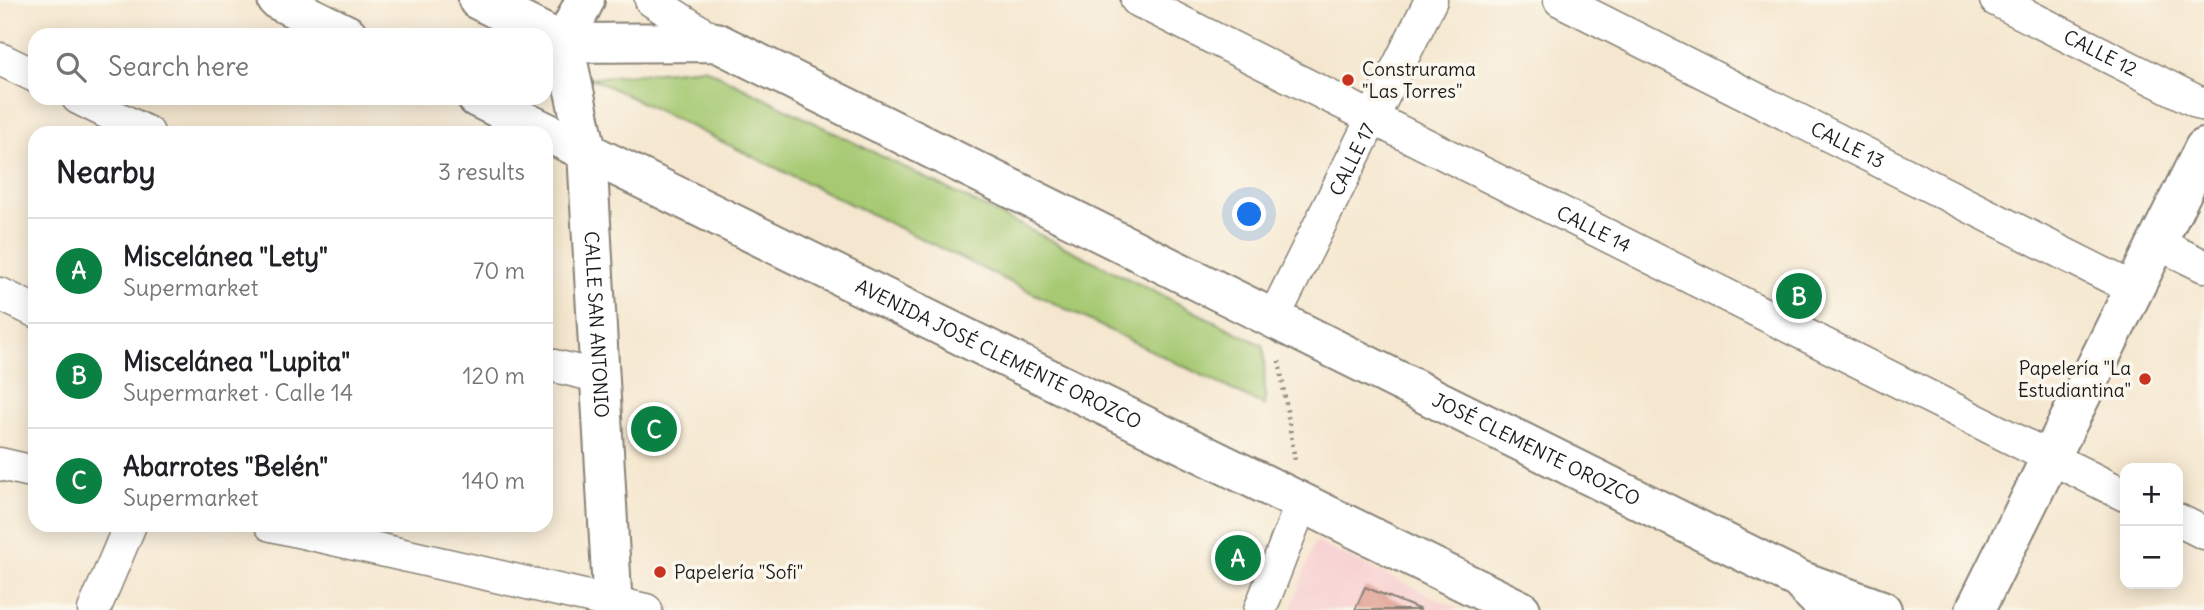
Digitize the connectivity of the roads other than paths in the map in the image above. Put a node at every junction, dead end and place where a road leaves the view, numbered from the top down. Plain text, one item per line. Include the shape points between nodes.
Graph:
1 (277, 0) edge
2 (478, 0) edge
3 (585, 0) edge
4 (651, 0) edge
5 (1138, 0) edge
6 (1432, 0) edge
7 (1560, 0) edge
8 (1996, 0) edge
9 (334, 28) edge
10 (534, 28) edge
11 (553, 38) edge
12 (716, 42) junction
13 (564, 43) junction
14 (0, 59) edge
15 (28, 73) edge
16 (92, 105) edge
17 (491, 105) edge
18 (2204, 105) edge
19 (1373, 118) junction
20 (134, 126) edge
21 (534, 126) edge
22 (553, 135) edge
23 (2204, 148) edge
24 (587, 152) junction
25 (2157, 243) junction
26 (2204, 266) edge
27 (2134, 289) junction
28 (0, 294) edge
29 (28, 308) edge
30 (1273, 319) junction
31 (553, 366) edge
32 (601, 377) junction
33 (2050, 458) junction
34 (0, 464) edge
35 (28, 470) edge
36 (2120, 493) edge
37 (1302, 502) junction
38 (2183, 522) edge
39 (127, 532) edge
40 (301, 532) edge
41 (2204, 533) edge
42 (1798, 579) junction
43 (623, 608) edge
44 (94, 610) edge
45 (1260, 610) edge
46 (1521, 610) edge
47 (1829, 610) edge
48 (1882, 610) edge
49 (1975, 610) edge

1 - 9 street
2 - 10 street
3 - 13 street
4 - 12 street
5 - 19 street, CALLE 14
6 - 19 street, CALLE 17
7 - 27 street, CALLE 13
8 - 18 street, CALLE 12
11 - 13 street
12 - 13 street
12 - 30 street
13 - 24 street, CALLE SAN ANTONIO
14 - 15 street
16 - 20 street
17 - 21 street, AVENIDA JOSÉ CLEMENTE OROZCO
19 - 30 street, CALLE 17
19 - 33 street, CALLE 14
22 - 24 street, AVENIDA JOSÉ CLEMENTE OROZCO
23 - 25 street
24 - 32 street, CALLE SAN ANTONIO
24 - 37 street, AVENIDA JOSÉ CLEMENTE OROZCO
25 - 26 street
25 - 27 street
27 - 33 street
28 - 29 street
30 - 42 street, JOSÉ CLEMENTE OROZCO
31 - 32 street
32 - 43 street, CALLE SAN ANTONIO
33 - 36 street, CALLE 14
33 - 49 street
34 - 35 street
37 - 45 street
37 - 46 street, AVENIDA JOSÉ CLEMENTE OROZCO
38 - 41 street
39 - 44 street
40 - 43 street
42 - 47 street, JOSÉ CLEMENTE OROZCO
42 - 48 street, JOSÉ CLEMENTE OROZCO

